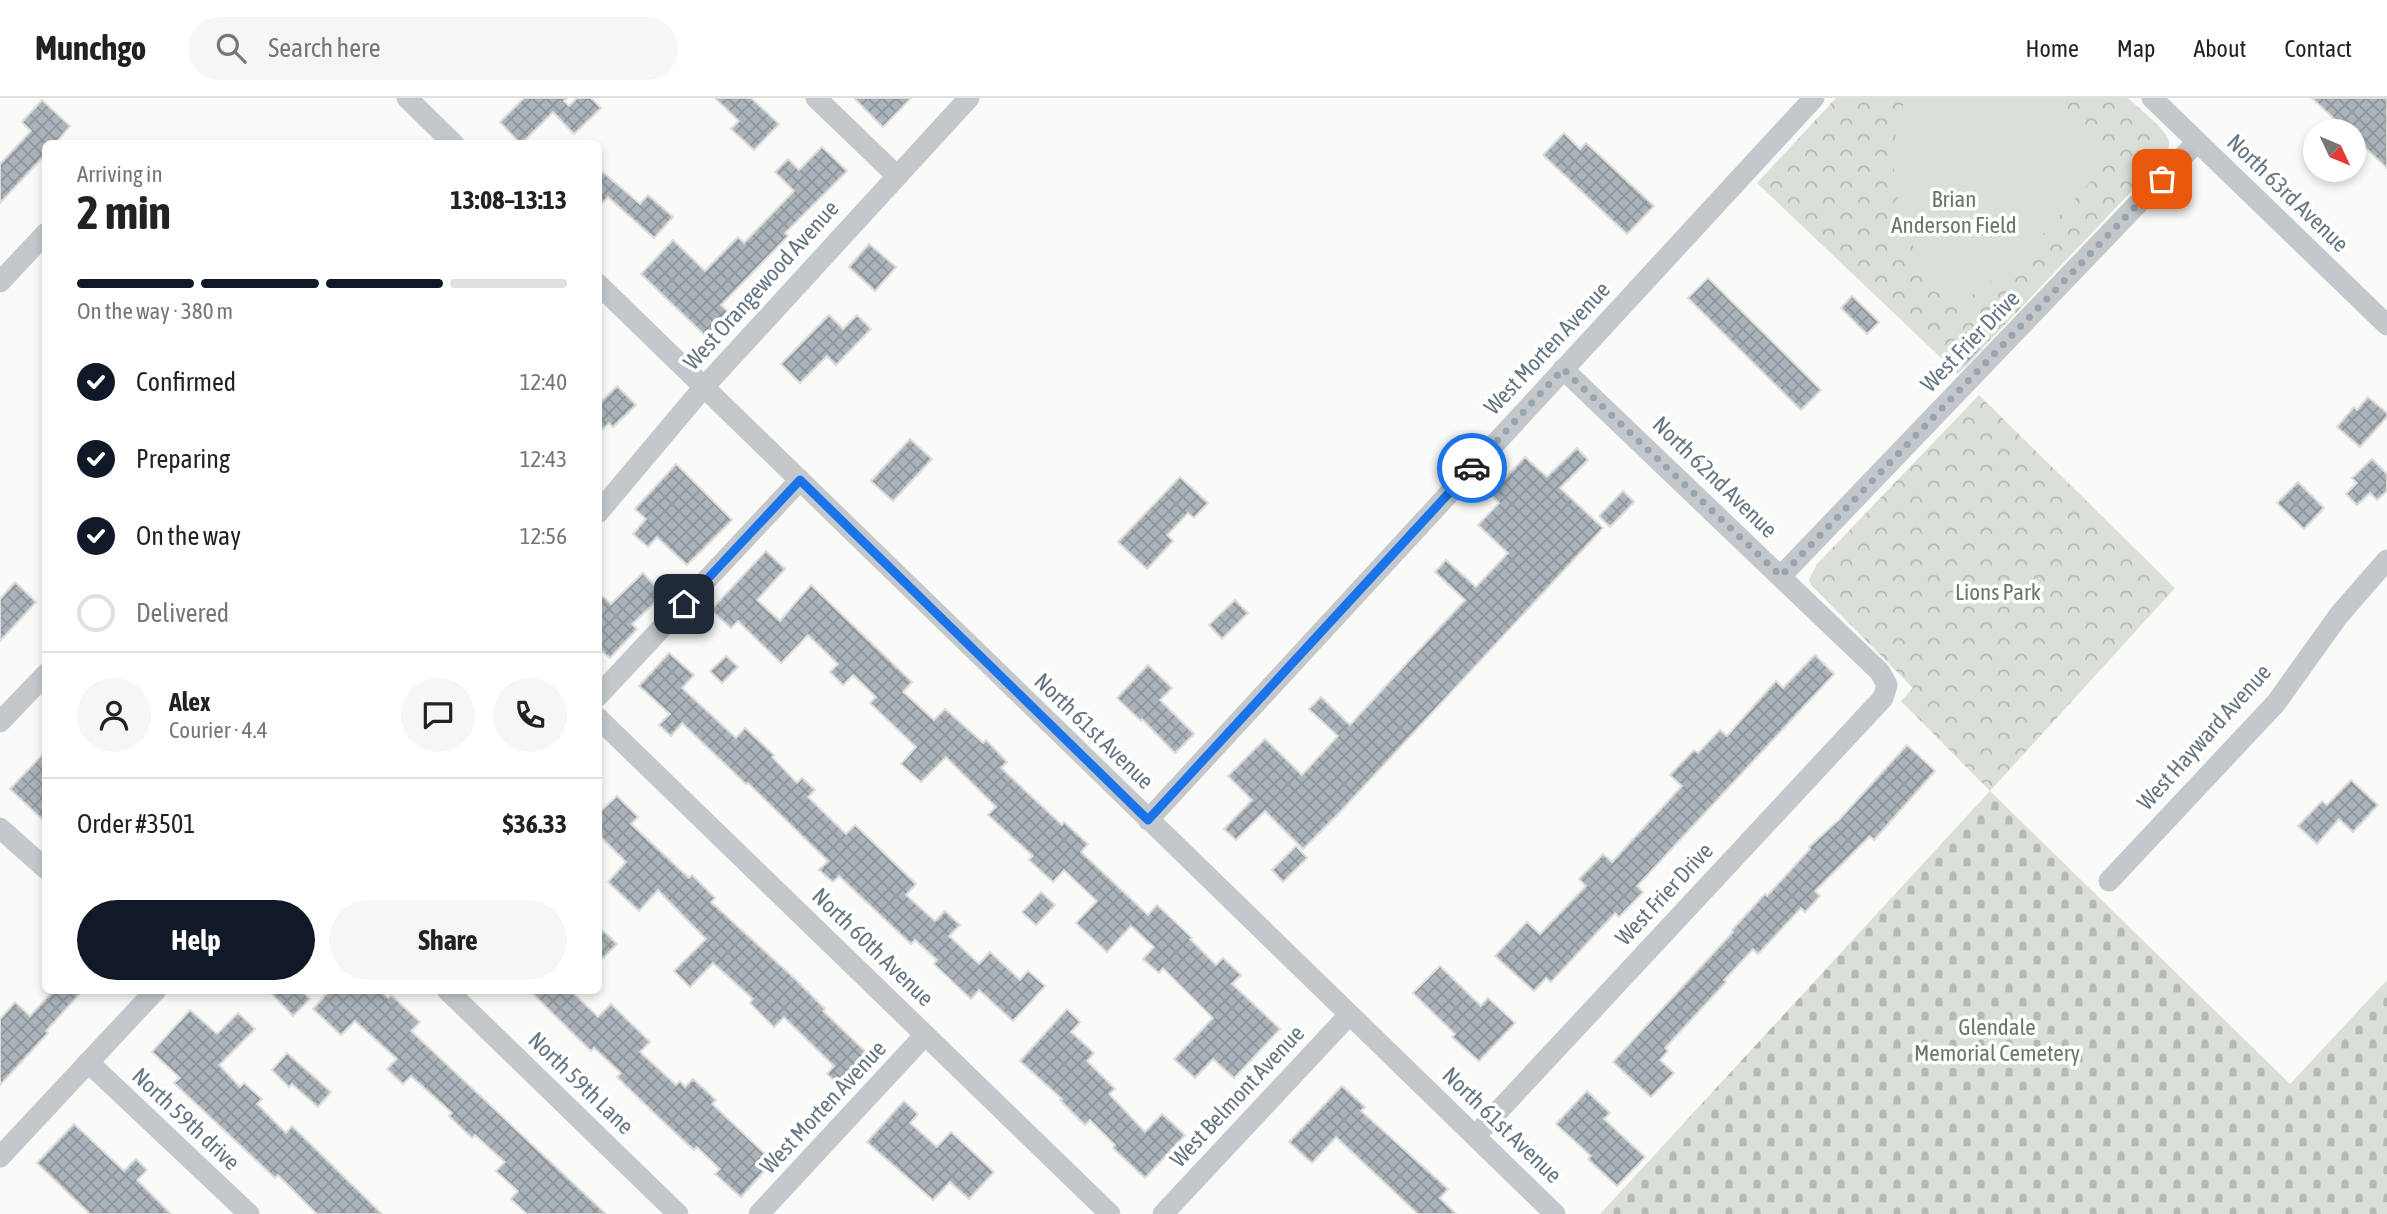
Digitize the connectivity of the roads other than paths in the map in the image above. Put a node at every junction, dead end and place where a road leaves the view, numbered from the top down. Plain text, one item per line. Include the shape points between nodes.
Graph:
1 (407, 98) edge
2 (816, 98) edge
3 (969, 98) edge
4 (1814, 98) edge
5 (2152, 98) edge
6 (450, 140) edge
7 (2197, 142) junction
8 (896, 175) junction
9 (42, 237) edge
10 (0, 282) edge
11 (602, 288) edge
12 (2387, 326) edge
13 (1563, 369) junction
14 (703, 388) junction
15 (800, 480) junction
16 (602, 508) edge
17 (2387, 560) edge
18 (1781, 576) junction
19 (42, 678) edge
20 (1886, 685) joint
21 (602, 692) edge
22 (0, 722) edge
23 (602, 722) edge
24 (1148, 820) junction
25 (0, 828) edge
26 (42, 865) edge
27 (2109, 881) dead end
28 (152, 994) edge
29 (451, 994) edge
30 (1349, 1014) junction
31 (926, 1035) junction
32 (88, 1062) junction
33 (1476, 1135) junction
34 (0, 1157) edge
35 (249, 1214) edge
36 (678, 1214) edge
37 (759, 1214) edge
38 (1110, 1214) edge
39 (1163, 1214) edge
40 (1555, 1214) edge

1 - 6 street
2 - 8 street
3 - 8 street, West Orangewood Avenue
4 - 13 street, West Morten Avenue
5 - 7 street, North 63rd Avenue
7 - 12 street, North 63rd Avenue
7 - 18 street, West Frier Drive
8 - 14 street, West Orangewood Avenue
9 - 10 street
11 - 14 street, North 61st Avenue
13 - 18 street, North 62nd Avenue
13 - 24 street, West Morten Avenue
14 - 15 street, North 61st Avenue
14 - 16 street, West Orangewood Avenue
15 - 21 street
15 - 24 street, North 61st Avenue
17 - 27 street, West Hayward Avenue via 2339,615 2276,703
18 - 20 street, North 62nd Avenue via 1880,672
19 - 22 street
20 - 33 street, West Frier Drive via 1882,698
23 - 31 street, North 60th Avenue
24 - 30 street, North 61st Avenue
25 - 26 street
28 - 32 street
29 - 36 street, North 59th Lane
30 - 33 street, North 61st Avenue
30 - 39 street, West Belmont Avenue
31 - 37 street, West Morten Avenue
31 - 38 street, North 60th Avenue
32 - 34 street
32 - 35 street, North 59th drive
33 - 40 street, North 61st Avenue

